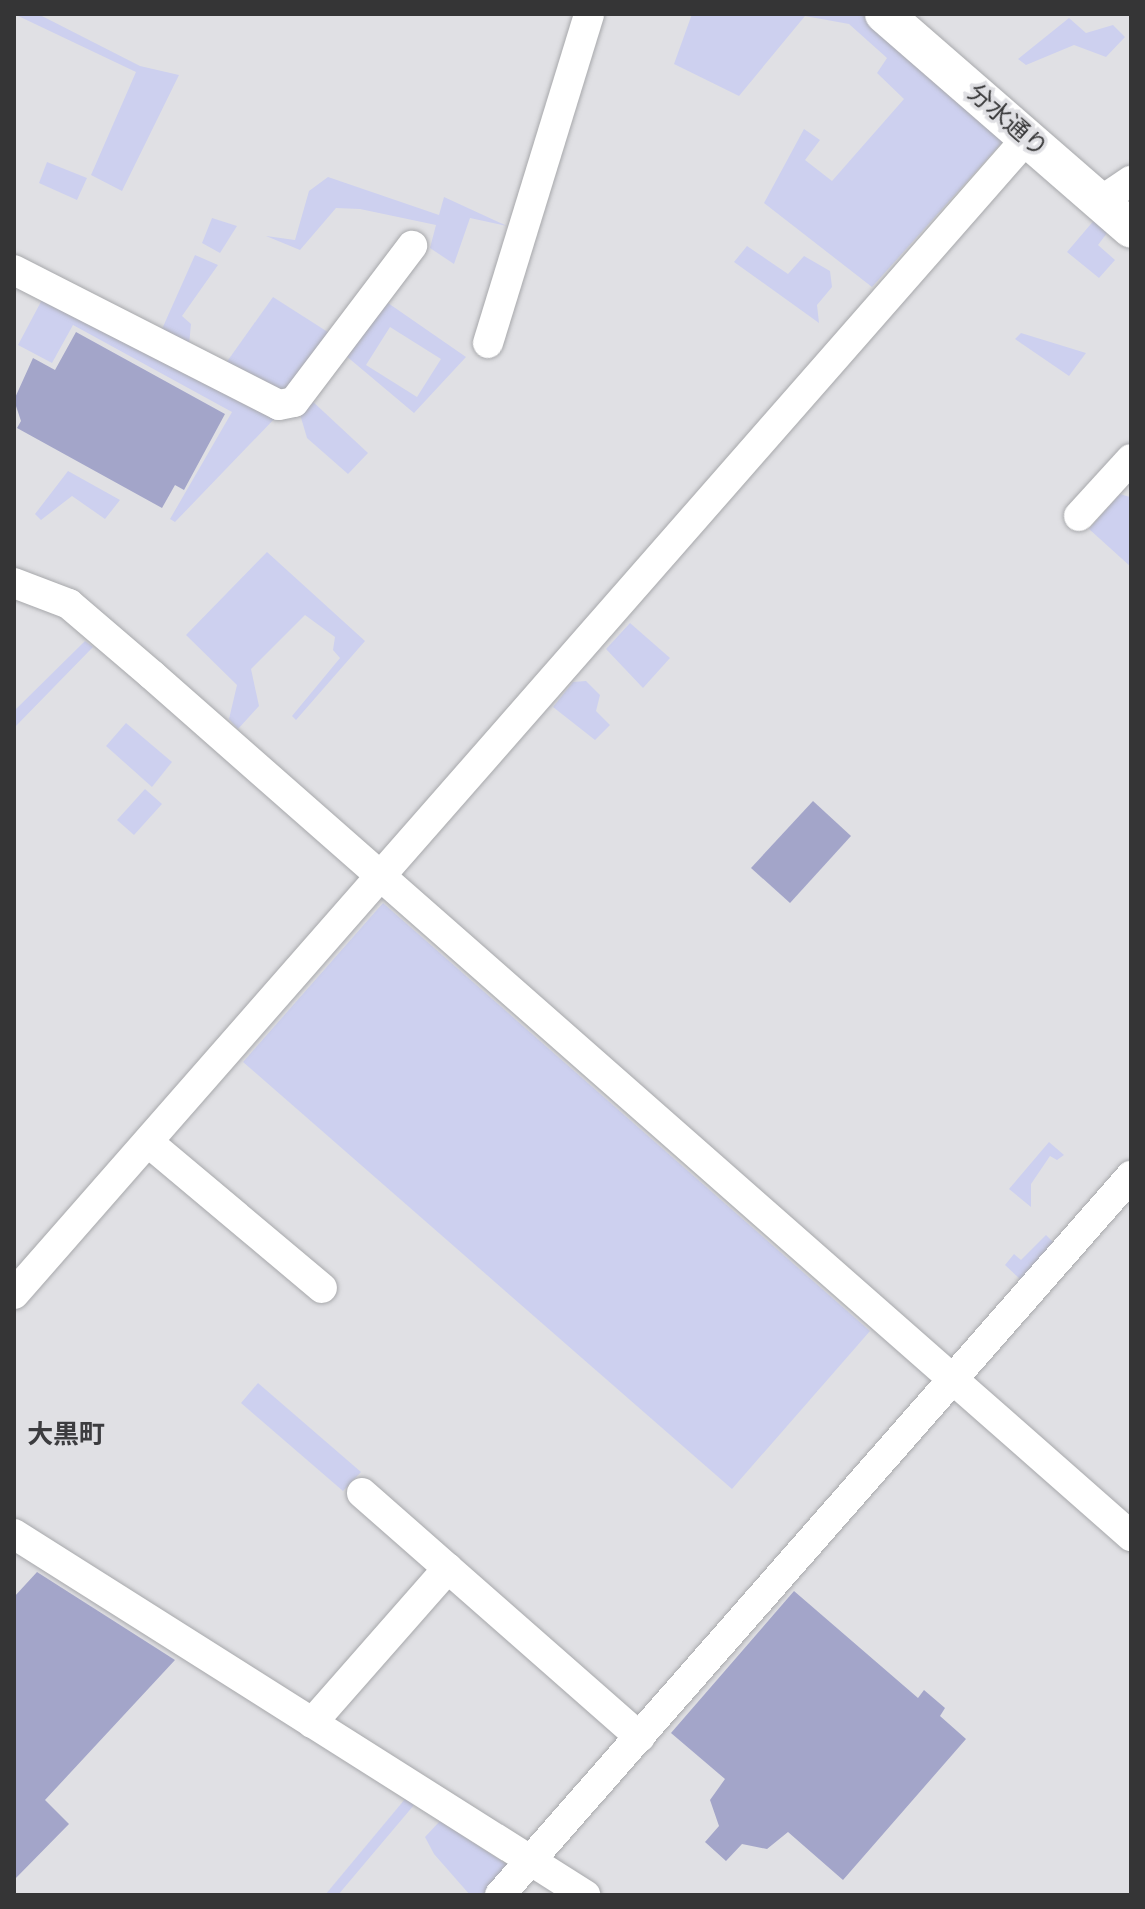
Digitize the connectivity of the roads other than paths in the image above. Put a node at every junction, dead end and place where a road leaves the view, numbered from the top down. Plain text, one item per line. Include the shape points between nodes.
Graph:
1 (589, 14) edge
2 (884, 14) edge
3 (1028, 137) junction
4 (1116, 191) edge
5 (1131, 229) edge
6 (412, 246) dead end
7 (14, 270) edge
8 (488, 343) dead end
9 (1131, 459) edge
10 (1079, 516) dead end
11 (14, 583) edge
12 (381, 875) junction
13 (148, 1142) junction
14 (1131, 1176) edge
15 (322, 1288) dead end
16 (14, 1294) edge
17 (953, 1380) junction
18 (362, 1493) dead end
19 (14, 1534) edge
20 (1131, 1536) edge
21 (448, 1568) junction
22 (312, 1723) junction
23 (640, 1737) junction
24 (530, 1860) junction
25 (500, 1895) edge
26 (585, 1895) edge

1 - 8 street
2 - 3 street, 分水通り
3 - 4 street, 分水通り
3 - 12 street
4 - 5 street, 分水通り
6 - 7 street via 294,402 279,405
9 - 10 street
11 - 12 street via 69,604
12 - 13 street
12 - 17 street
13 - 15 street
13 - 16 street
14 - 17 street
17 - 20 street
17 - 23 street
18 - 21 street
19 - 22 street
21 - 22 street
21 - 23 street
22 - 24 street
23 - 24 street
24 - 25 street
24 - 26 street

